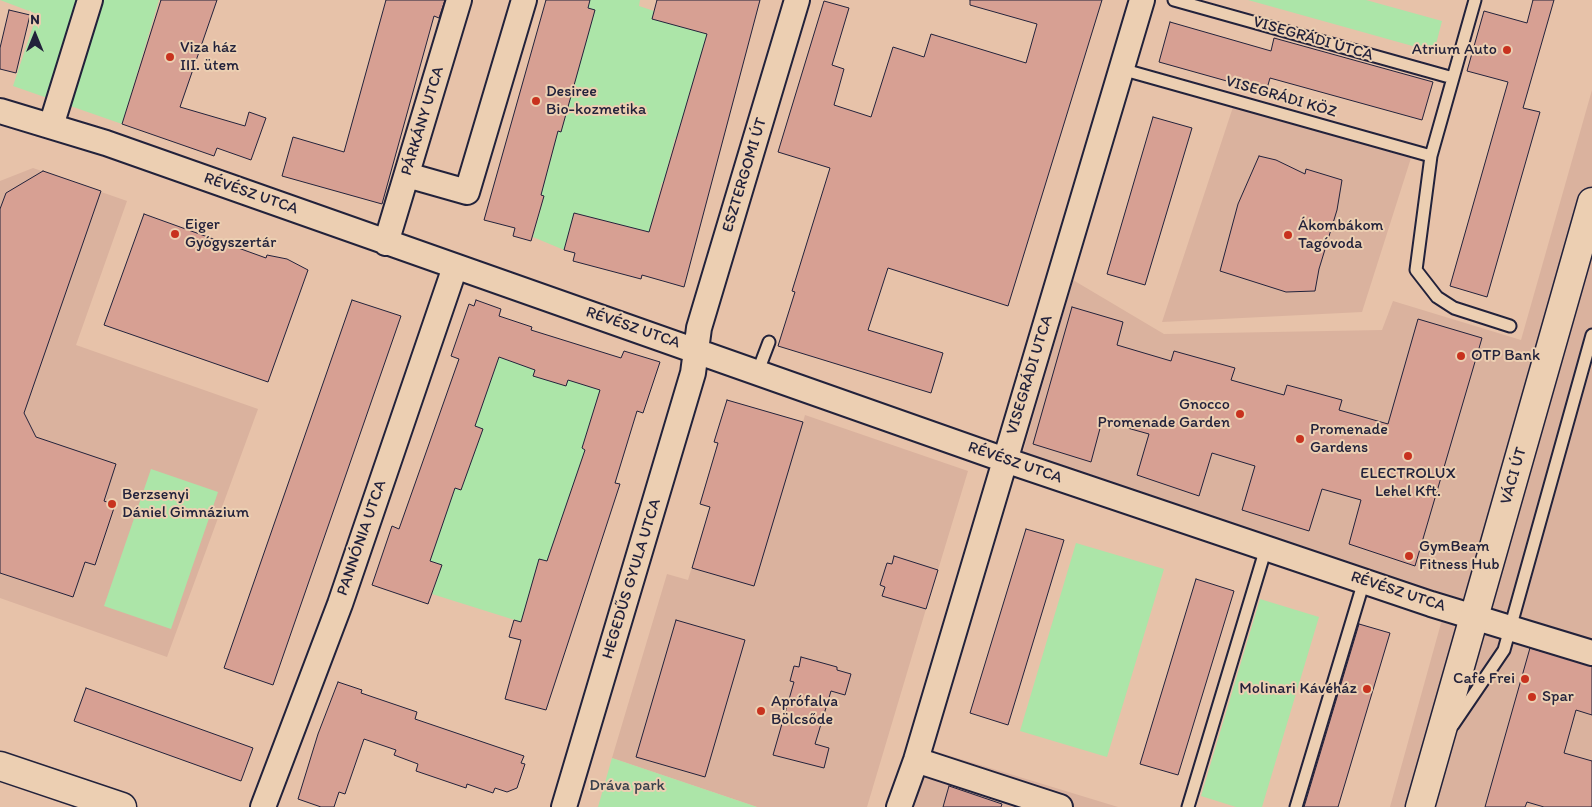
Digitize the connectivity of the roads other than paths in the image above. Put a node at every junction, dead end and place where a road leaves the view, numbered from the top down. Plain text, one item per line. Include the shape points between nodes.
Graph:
1 (90, 0) edge
2 (459, 0) edge
3 (524, 0) edge
4 (797, 0) edge
5 (1142, 0) edge
6 (1174, 0) edge
7 (1475, 0) edge
8 (1121, 69) junction
9 (1453, 78) junction
10 (0, 111) edge
11 (51, 126) junction
12 (1431, 156) junction
13 (407, 175) junction
14 (1591, 208) edge
15 (386, 243) junction
16 (455, 267) junction
17 (1510, 326) dead end
18 (1592, 335) edge
19 (769, 342) dead end
20 (696, 350) junction
21 (758, 371) junction
22 (1005, 460) junction
23 (1266, 548) junction
24 (1364, 581) junction
25 (1474, 616) junction
26 (1510, 627) junction
27 (1592, 653) edge
28 (1436, 749) junction
29 (916, 760) junction
30 (0, 766) edge
31 (122, 807) edge
32 (263, 807) edge
33 (564, 807) edge
34 (899, 807) edge
35 (1060, 807) edge
36 (1188, 807) edge
37 (1296, 807) edge
38 (1420, 807) edge

1 - 11 street
2 - 13 street, PÁRKÁNY UTCA
3 - 13 street via 467,192
4 - 20 street, ESZTERGOMI ÚT
5 - 8 street, VISEGRÁDI UTCA
6 - 9 lane, VISEGRÁDI UTCA
7 - 9 lane
8 - 12 lane, VISEGRÁDI KÖZ via 1312,126
8 - 22 street, VISEGRÁDI UTCA
9 - 12 lane
10 - 11 street, RÉVÉSZ UTCA
11 - 15 street, RÉVÉSZ UTCA
12 - 17 lane via 1416,270 1437,297 1448,304
13 - 15 street, PÁRKÁNY UTCA
14 - 25 main road, VÁCI ÚT
15 - 16 street, RÉVÉSZ UTCA
16 - 20 street, RÉVÉSZ UTCA
16 - 32 street, PANNÓNIA UTCA via 340,604
18 - 26 lane, VÁCI ÚT
19 - 21 lane
20 - 21 street, RÉVÉSZ UTCA
20 - 33 street, HEGEDŰS GYULA UTCA via 694,373
21 - 22 street, RÉVÉSZ UTCA
22 - 23 street, RÉVÉSZ UTCA
22 - 29 street, VISEGRÁDI UTCA
23 - 24 street, RÉVÉSZ UTCA
23 - 36 lane
24 - 25 street, RÉVÉSZ UTCA
24 - 37 lane
25 - 26 street, RÉVÉSZ UTCA
25 - 28 main road, VÁCI ÚT
26 - 27 street, RÉVÉSZ UTCA
26 - 28 lane, VÁCI ÚT via 1504,650
28 - 38 main road, VÁCI ÚT
29 - 34 street, VISEGRÁDI UTCA
29 - 35 street
30 - 31 main road

